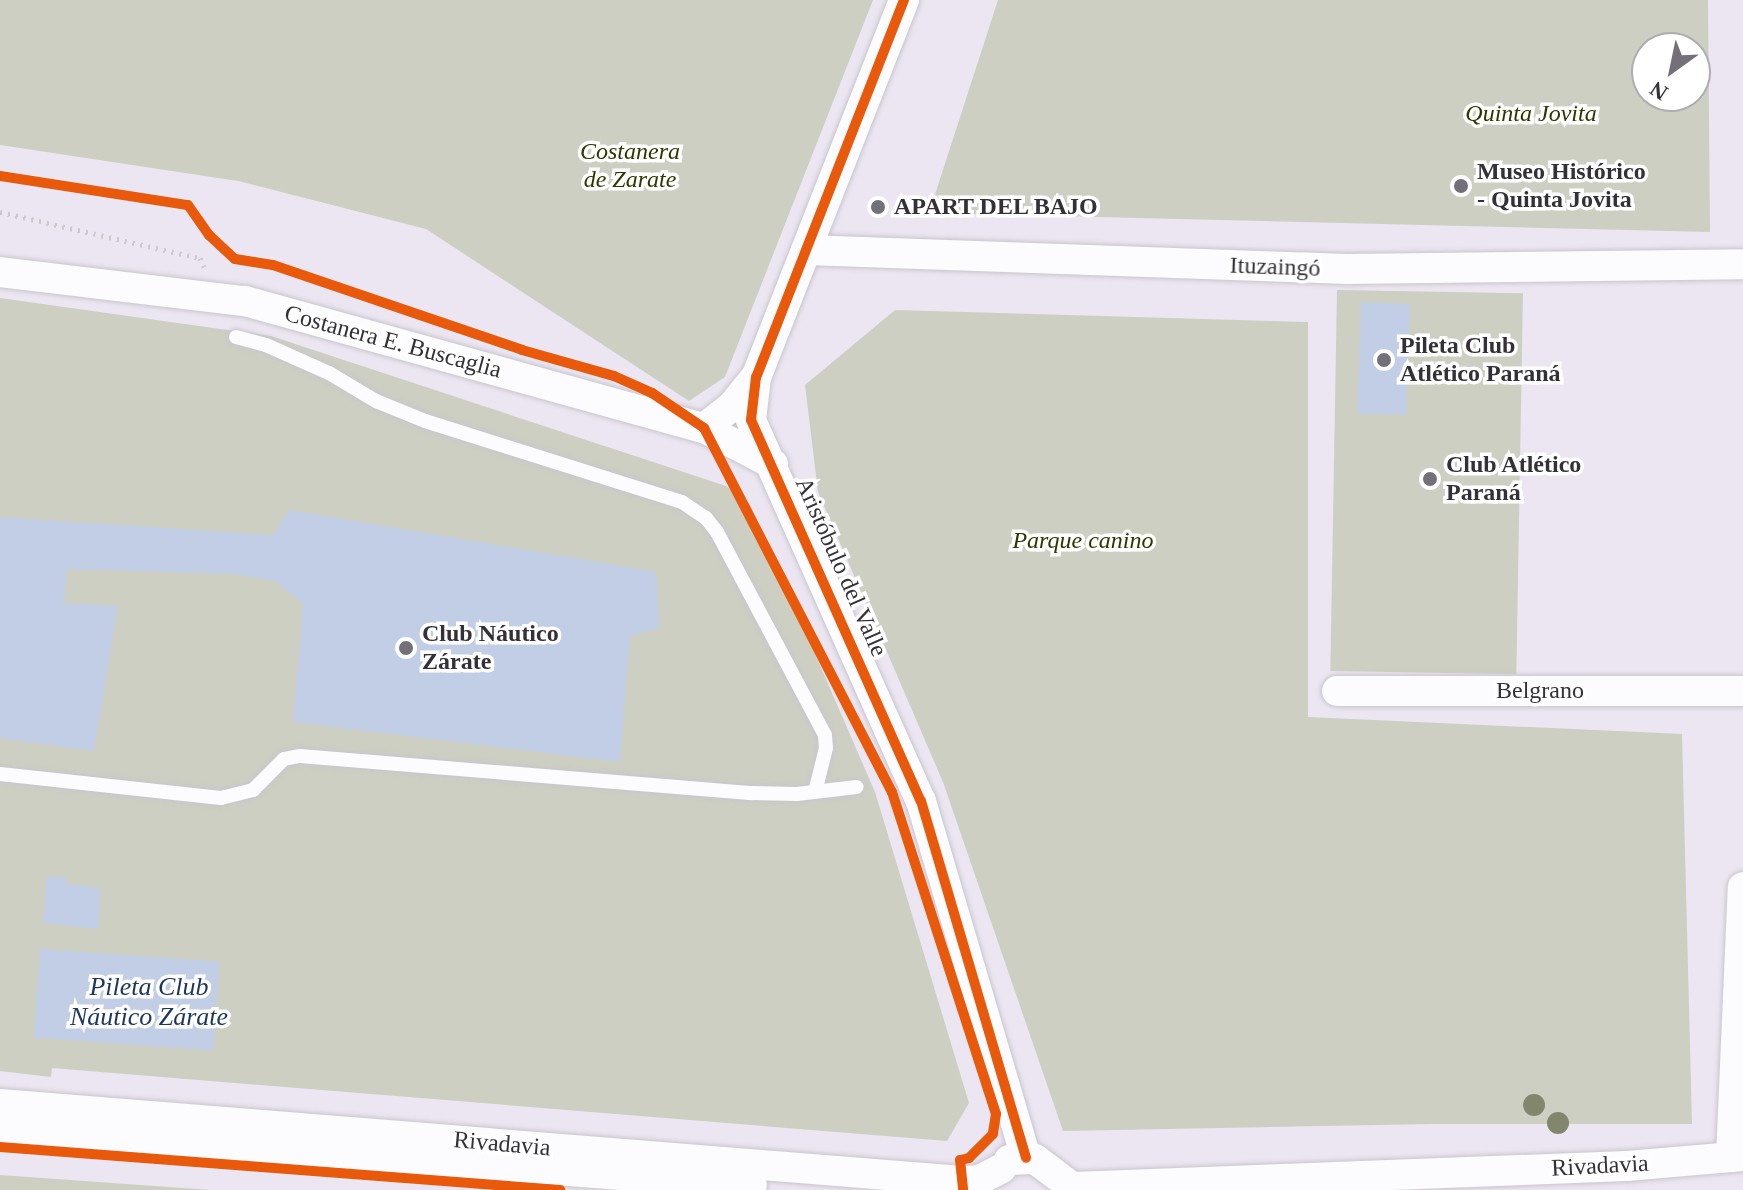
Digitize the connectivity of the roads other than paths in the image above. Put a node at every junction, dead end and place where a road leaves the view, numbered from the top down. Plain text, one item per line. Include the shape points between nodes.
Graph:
1 (904, 0) edge
2 (806, 250) junction
3 (1743, 264) edge
4 (0, 272) edge
5 (236, 337) dead end
6 (756, 377) junction
7 (704, 428) junction
8 (773, 464) junction
9 (1337, 691) dead end
10 (1743, 691) edge
11 (0, 774) edge
12 (857, 787) dead end
13 (815, 792) junction
14 (1743, 887) edge
15 (0, 1104) edge
16 (0, 1128) edge
17 (1737, 1156) edge
18 (1010, 1172) edge
19 (1632, 1178) edge
20 (1074, 1188) edge
21 (814, 1190) edge

1 - 2 street, Aristóbulo del Valle
2 - 3 street, Ituzaingó via 1347,269
2 - 6 street, Aristóbulo del Valle
4 - 7 street, Costanera E. Buscaglia via 245,301
5 - 13 lane via 329,373 376,401 425,421 682,502 706,518 825,735
6 - 7 street
6 - 8 street, Aristóbulo del Valle via 751,420
7 - 8 street, Costanera E. Buscaglia
8 - 18 street, Aristóbulo del Valle via 921,801
9 - 10 street, Belgrano
11 - 13 lane via 221,798 253,790 284,759 300,756 737,792
12 - 13 lane
14 - 17 street
15 - 18 street, Rivadavia via 962,1181
16 - 21 street, Rivadavia
17 - 19 street, Rivadavia
18 - 20 street, Rivadavia via 1035,1159
19 - 20 street, Rivadavia

